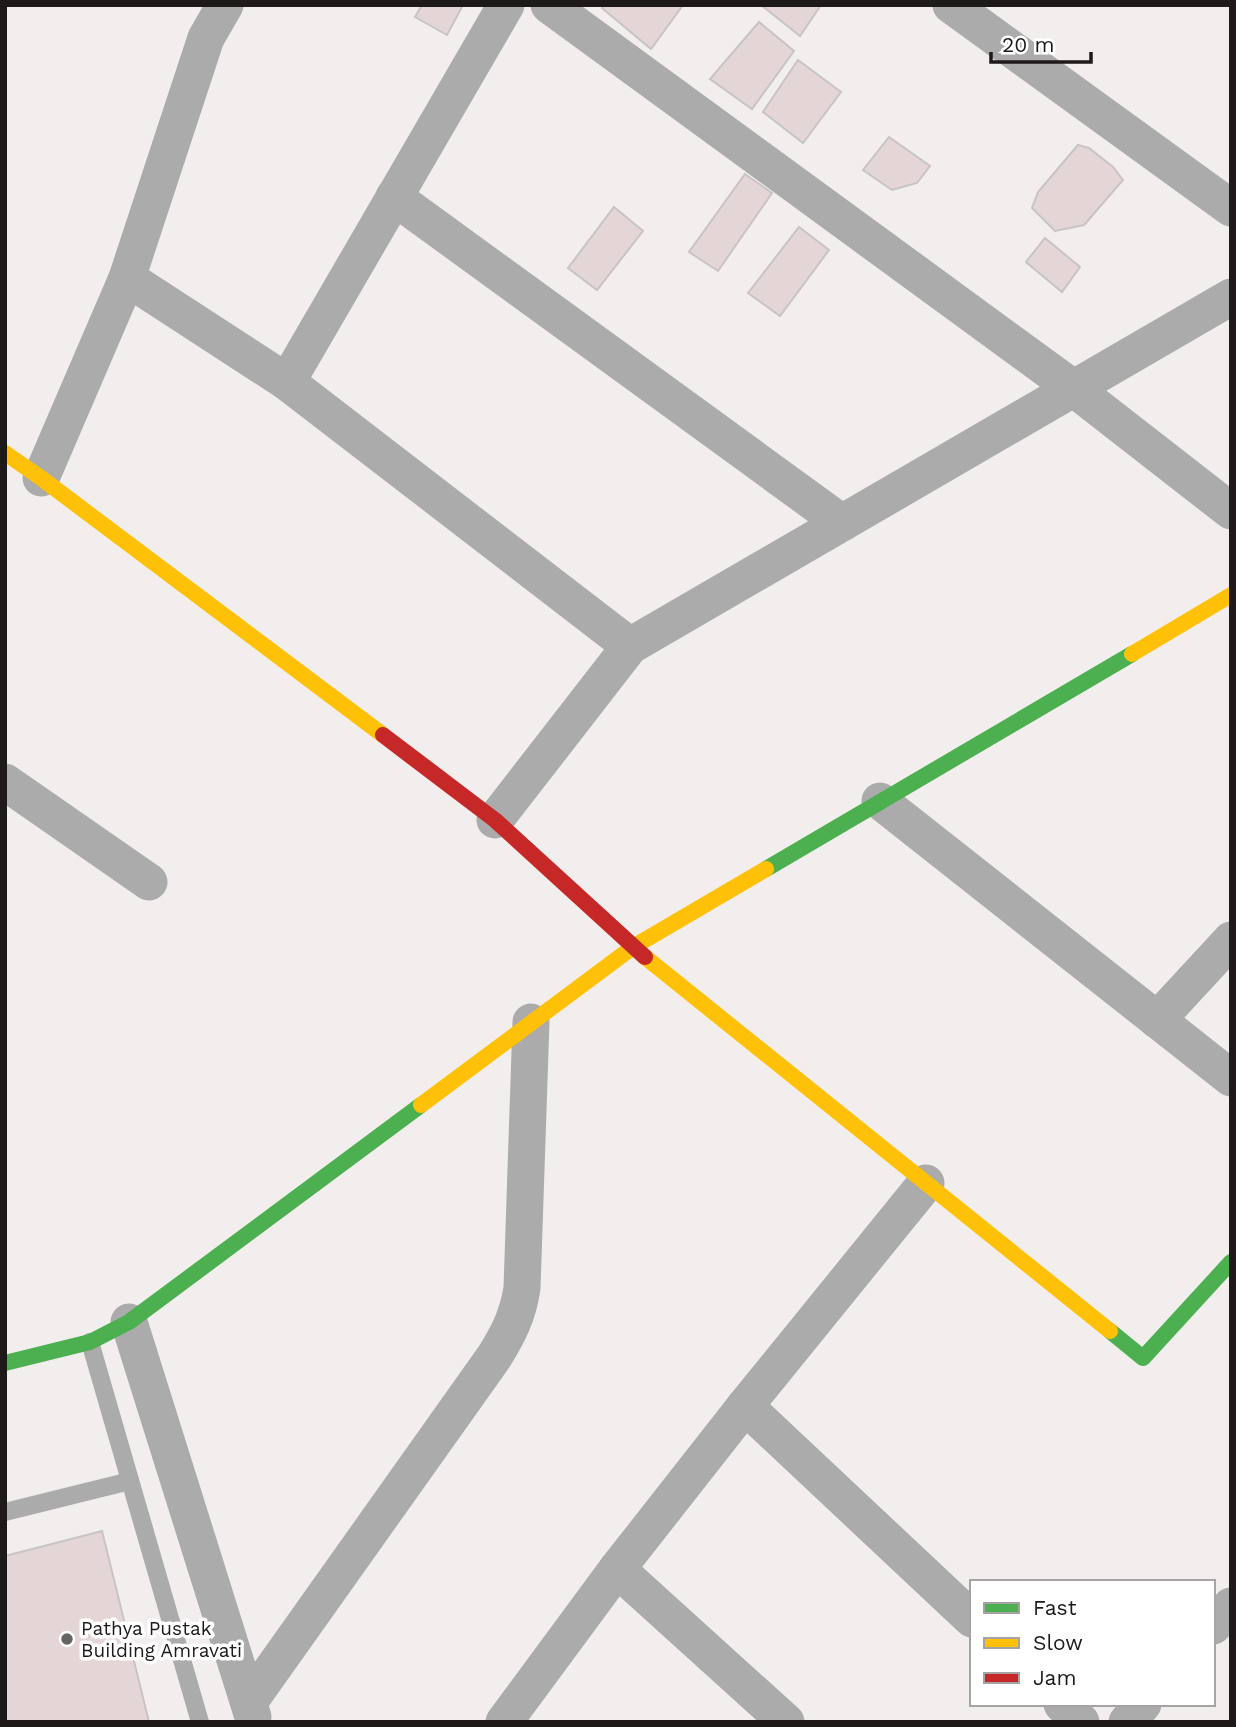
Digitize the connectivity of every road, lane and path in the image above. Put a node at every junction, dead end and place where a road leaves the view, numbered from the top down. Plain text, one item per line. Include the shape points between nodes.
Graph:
1 (225, 5) edge
2 (506, 5) edge
3 (549, 5) edge
4 (951, 5) edge
5 (394, 197) junction
6 (1231, 208) edge
7 (127, 278) junction
8 (1231, 297) edge
9 (287, 382) junction
10 (1073, 388) junction
11 (5, 453) edge
12 (41, 478) junction
13 (1231, 512) edge
14 (842, 523) junction
15 (1231, 595) edge
16 (630, 646) junction
17 (5, 782) edge
18 (880, 802) junction
19 (495, 820) junction
20 (149, 882) dead end
21 (1231, 940) edge
22 (633, 947) junction
23 (1157, 1020) junction
24 (531, 1022) junction
25 (1231, 1078) edge
26 (926, 1183) junction
27 (1231, 1262) edge
28 (130, 1322) junction
29 (90, 1342) junction
30 (5, 1363) edge
31 (745, 1406) junction
32 (130, 1481) junction
33 (5, 1512) edge
34 (617, 1569) junction
35 (1231, 1606) edge
36 (970, 1617) edge
37 (1215, 1624) edge
38 (1064, 1706) edge
39 (1141, 1706) edge
40 (251, 1712) edge
41 (200, 1722) edge
42 (504, 1722) edge
43 (786, 1722) edge
44 (1081, 1722) edge
45 (1127, 1722) edge

1 - 7 street via 206,38
2 - 5 street
3 - 10 street
4 - 6 street
5 - 9 street
5 - 14 street
7 - 9 street
7 - 12 street
8 - 10 street
9 - 16 street
10 - 13 street
10 - 14 street
11 - 12 street
12 - 19 street
14 - 16 street
15 - 18 street
16 - 19 street
17 - 20 street
18 - 22 street
18 - 23 street
19 - 22 street
21 - 23 street
22 - 24 street
22 - 26 street
23 - 25 street
24 - 28 street
24 - 40 street via 522,1288 509,1334
26 - 27 street via 1143,1358
26 - 31 street
28 - 29 street
28 - 40 street
29 - 30 street
29 - 32 lane
31 - 34 street
31 - 36 street
32 - 33 lane
32 - 41 lane
34 - 42 street
34 - 43 street
35 - 37 street
38 - 44 street
39 - 45 street

